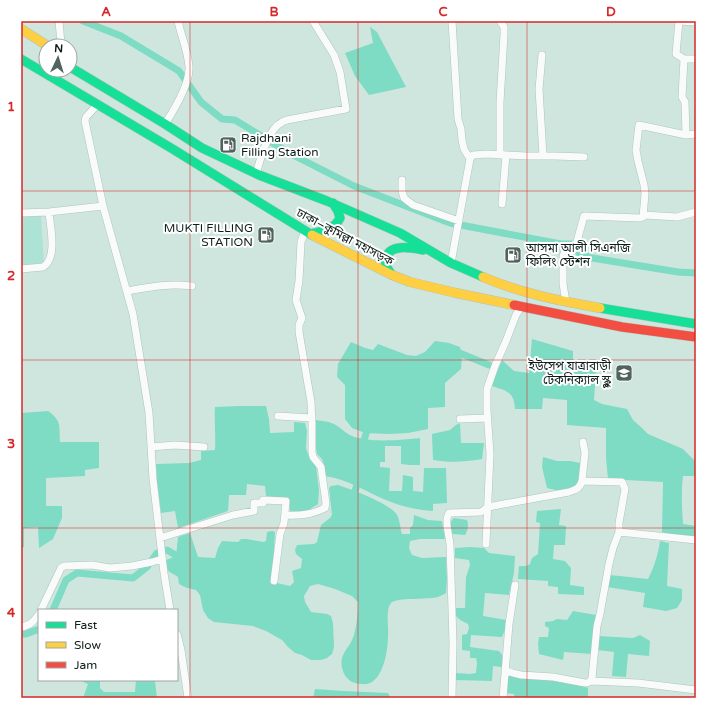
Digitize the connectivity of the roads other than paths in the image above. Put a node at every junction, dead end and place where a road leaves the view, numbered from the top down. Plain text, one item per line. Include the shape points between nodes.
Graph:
1 (59, 21) edge
2 (178, 21) edge
3 (313, 21) edge
4 (452, 21) edge
5 (500, 21) edge
6 (696, 22) edge
7 (21, 29) edge
8 (21, 38) edge
9 (60, 38) edge
10 (38, 40) edge
11 (38, 48) edge
12 (542, 55) dead end
13 (21, 59) edge
14 (684, 59) junction
15 (696, 59) edge
16 (78, 65) edge
17 (78, 72) edge
18 (97, 105) junction
19 (165, 124) junction
20 (696, 134) edge
21 (686, 135) junction
22 (503, 155) junction
23 (543, 156) junction
24 (584, 157) dead end
25 (470, 159) junction
26 (256, 174) junction
27 (402, 180) dead end
28 (333, 203) junction
29 (502, 204) dead end
30 (103, 206) junction
31 (49, 212) junction
32 (696, 212) edge
33 (21, 213) edge
34 (644, 215) junction
35 (459, 221) junction
36 (307, 232) junction
37 (431, 251) junction
38 (451, 263) junction
39 (21, 269) edge
40 (392, 275) junction
41 (192, 286) dead end
42 (127, 291) junction
43 (566, 302) junction
44 (522, 306) junction
45 (696, 324) edge
46 (696, 337) edge
47 (278, 416) dead end
48 (312, 418) junction
49 (487, 418) junction
50 (460, 419) dead end
51 (583, 442) dead end
52 (152, 447) junction
53 (204, 447) dead end
54 (582, 481) junction
55 (488, 507) junction
56 (285, 515) junction
57 (619, 532) junction
58 (160, 538) junction
59 (696, 540) edge
60 (486, 544) dead end
61 (162, 559) junction
62 (274, 581) dead end
63 (515, 585) dead end
64 (41, 609) edge
65 (170, 609) edge
66 (38, 615) edge
67 (21, 628) edge
68 (178, 637) edge
69 (505, 671) junction
70 (591, 681) junction
71 (696, 690) edge
72 (188, 698) edge
73 (452, 698) edge
74 (504, 698) edge

1 - 9 street
2 - 19 street via 186,50 188,76 175,108
3 - 26 street via 334,55 340,72 346,109 280,123 273,130 263,151
4 - 25 street via 458,118 464,148
5 - 22 street via 504,27 500,102
6 - 14 street via 680,21 676,54
7 - 10 highway
8 - 11 highway
12 - 23 street via 539,89
13 - 18 highway, ঢাকা–কুমিল্লা মহাসড়ক
14 - 15 street
14 - 21 street via 682,98 686,102
16 - 19 highway
17 - 19 highway, ঢাকা–কুমিল্লা মহাসড়ক
18 - 30 street via 85,121
18 - 36 highway, ঢাকা–কুমিল্লা মহাসড়ক
19 - 26 highway, ঢাকা–কুমিল্লা মহাসড়ক via 202,148
20 - 21 street
21 - 34 street via 639,125 636,150 644,185
22 - 23 street
22 - 25 street via 473,155
22 - 29 street
23 - 24 street
25 - 35 street
26 - 28 highway, ঢাকা–কুমিল্লা মহাসড়ক
27 - 35 street via 404,198 413,205
28 - 36 highway via 340,218 337,225 326,231
28 - 37 highway, ঢাকা–কুমিল্লা মহাসড়ক via 400,233
30 - 31 street
30 - 42 street
31 - 33 street
31 - 39 street via 52,242 49,260 43,267
32 - 34 street via 677,216
34 - 43 street via 640,218 584,216 573,247 565,251 563,256
35 - 38 street
36 - 40 highway, ঢাকা–কুমিল্লা মহাসড়ক
36 - 48 street via 301,242 296,300 302,318 299,332
37 - 38 highway, ঢাকা–কুমিল্লা মহাসড়ক
37 - 40 highway via 403,248 389,251 385,262
38 - 43 highway, ঢাকা–কুমিল্লা মহাসড়ক via 528,293
40 - 44 highway, ঢাকা–কুমিল্লা মহাসড়ক via 410,282
41 - 42 street via 165,284
42 - 52 street via 141,359
43 - 45 highway, ঢাকা–কুমিল্লা মহাসড়ক
44 - 46 highway, ঢাকা–কুমিল্লা মহাসড়ক via 622,326
44 - 49 street via 490,376 487,389
47 - 48 street
48 - 56 street via 312,452 321,467 325,508 304,515
49 - 50 street
49 - 55 street via 490,454
51 - 54 street via 585,452
52 - 53 street
52 - 58 street
54 - 55 street via 577,489 569,492
54 - 57 street via 622,482 625,489
55 - 60 street
55 - 73 street via 481,512 449,514 447,518 454,643
56 - 58 street via 286,501 263,500 263,504 254,503 254,511
56 - 62 street
57 - 59 street
57 - 70 street via 609,564 596,626
58 - 61 street
61 - 64 street via 110,568 92,565 64,566
61 - 65 street
63 - 69 street
66 - 67 street via 32,623
68 - 72 street
69 - 70 street via 585,683
69 - 74 street
70 - 71 street via 638,683

